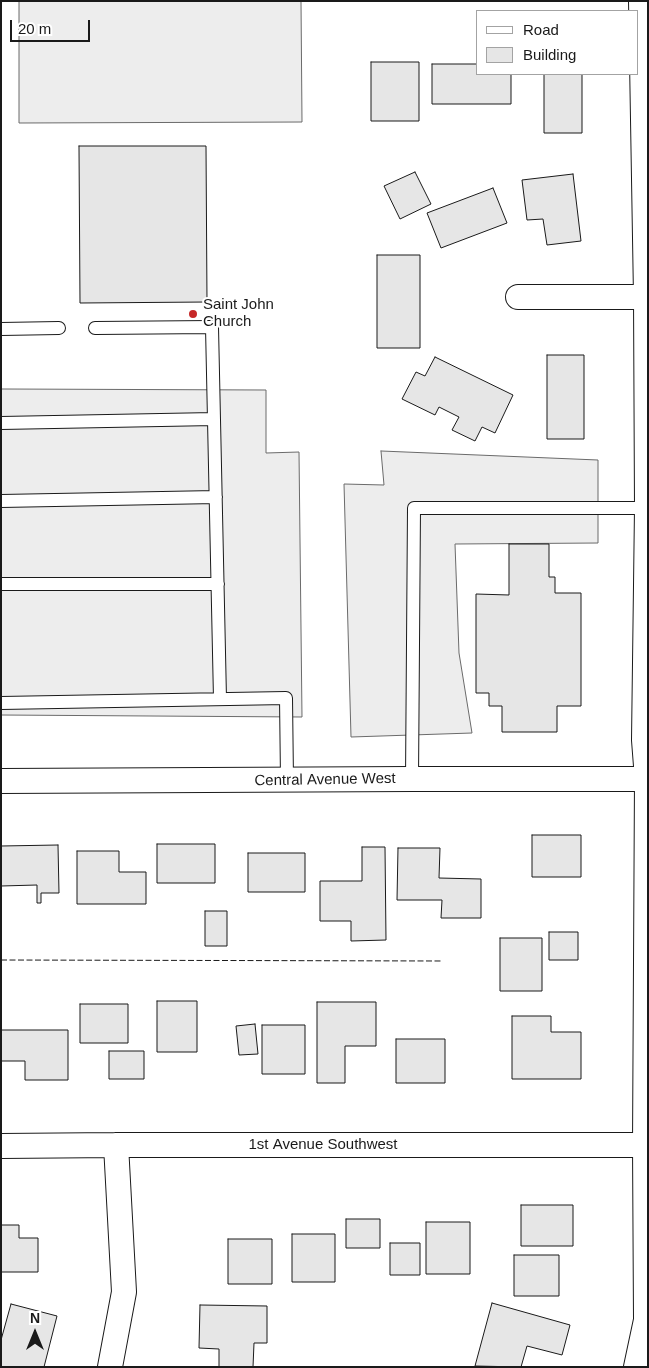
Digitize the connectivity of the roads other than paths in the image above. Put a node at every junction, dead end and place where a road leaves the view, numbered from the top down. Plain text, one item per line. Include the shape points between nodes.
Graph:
1 (641, 1) edge
2 (518, 297) dead end
3 (646, 297) junction
4 (59, 328) dead end
5 (95, 328) dead end
6 (1, 329) edge
7 (214, 419) junction
8 (1, 423) edge
9 (216, 497) junction
10 (1, 501) edge
11 (647, 508) edge
12 (1, 584) edge
13 (218, 584) junction
14 (220, 699) junction
15 (1, 703) edge
16 (412, 779) junction
17 (287, 780) junction
18 (647, 780) edge
19 (1, 781) edge
20 (116, 1144) junction
21 (645, 1145) junction
22 (1, 1146) edge
23 (110, 1367) edge
24 (636, 1367) edge

1 - 3 street
2 - 3 street
3 - 11 street
4 - 6 lane
5 - 7 lane via 212,327
7 - 8 lane
7 - 9 lane
9 - 10 lane
9 - 13 lane
11 - 16 lane via 414,508
11 - 18 street via 644,740
12 - 13 lane
13 - 14 lane
14 - 15 lane
14 - 17 lane via 286,698
16 - 17 street, Central Avenue West
16 - 18 street, Central Avenue West
17 - 19 street, Central Avenue West
18 - 21 street
20 - 21 street, 1st Avenue Southwest
20 - 22 street, 1st Avenue Southwest
20 - 23 street via 124,1292
21 - 24 street via 646,1320

